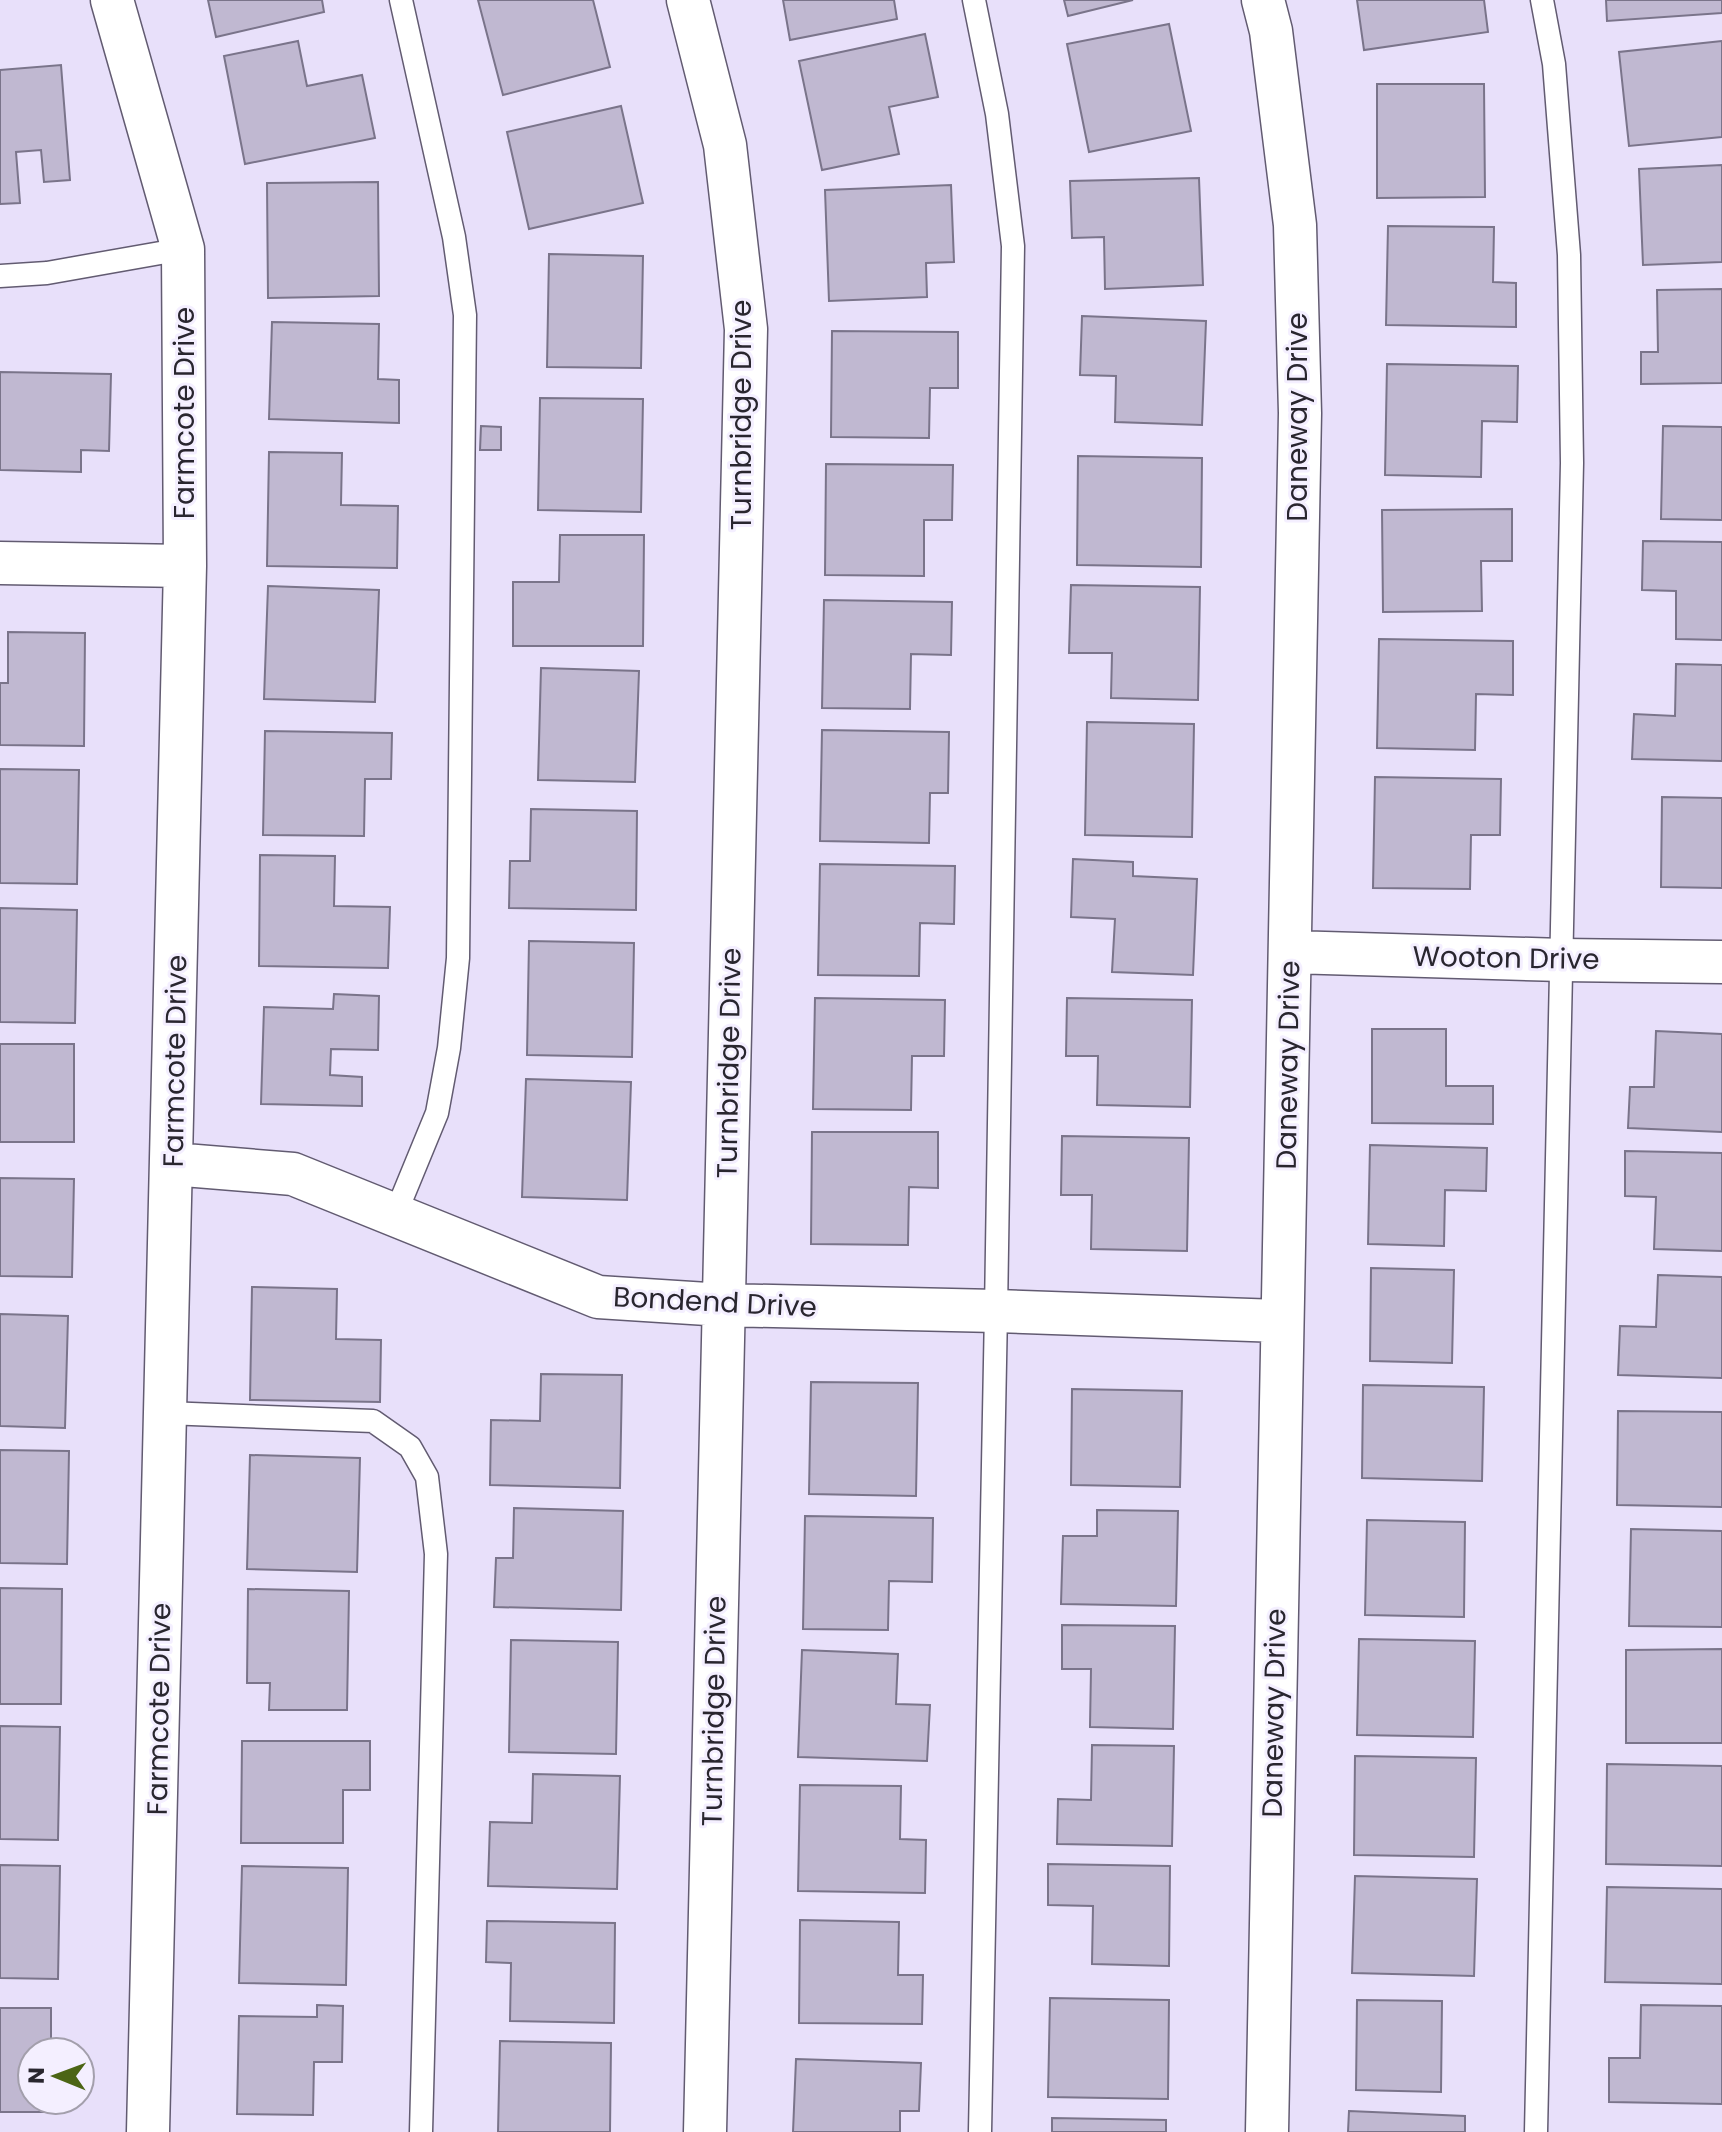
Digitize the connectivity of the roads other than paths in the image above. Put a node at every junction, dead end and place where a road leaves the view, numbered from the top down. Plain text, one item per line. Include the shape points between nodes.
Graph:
1 (112, 0) edge
2 (401, 0) edge
3 (688, 0) edge
4 (974, 0) edge
5 (1263, 0) edge
6 (1542, 0) edge
7 (183, 249) junction
8 (0, 276) edge
9 (0, 563) edge
10 (185, 566) junction
11 (1291, 952) junction
12 (1562, 960) junction
13 (1722, 962) edge
14 (172, 1164) junction
15 (395, 1215) junction
16 (723, 1305) junction
17 (996, 1311) junction
18 (1282, 1321) junction
19 (166, 1413) junction
20 (148, 2132) edge
21 (421, 2132) edge
22 (705, 2132) edge
23 (980, 2132) edge
24 (1267, 2132) edge
25 (1536, 2132) edge

1 - 7 street, Farmcote Drive
2 - 15 lane via 454,237 465,331 458,958 437,1113
3 - 16 street, Turnbridge Drive via 725,145 746,329
4 - 17 lane via 997,114 1013,246
5 - 11 street, Daneway Drive via 1295,240 1300,413
6 - 12 lane via 1554,64 1569,255 1572,463
7 - 8 lane
7 - 10 street, Farmcote Drive
9 - 10 street
10 - 14 street, Farmcote Drive
11 - 12 street, Wooton Drive
11 - 18 street, Daneway Drive
12 - 13 street, Wooton Drive
12 - 25 lane
14 - 15 street, Bondend Drive via 293,1174
14 - 19 street, Farmcote Drive
15 - 16 street, Bondend Drive via 598,1297
16 - 17 street, Bondend Drive
16 - 22 street, Turnbridge Drive
17 - 18 street, Bondend Drive
17 - 23 lane
18 - 24 street, Daneway Drive
19 - 20 street, Farmcote Drive
19 - 21 lane via 373,1421 410,1447 427,1477 436,1554

